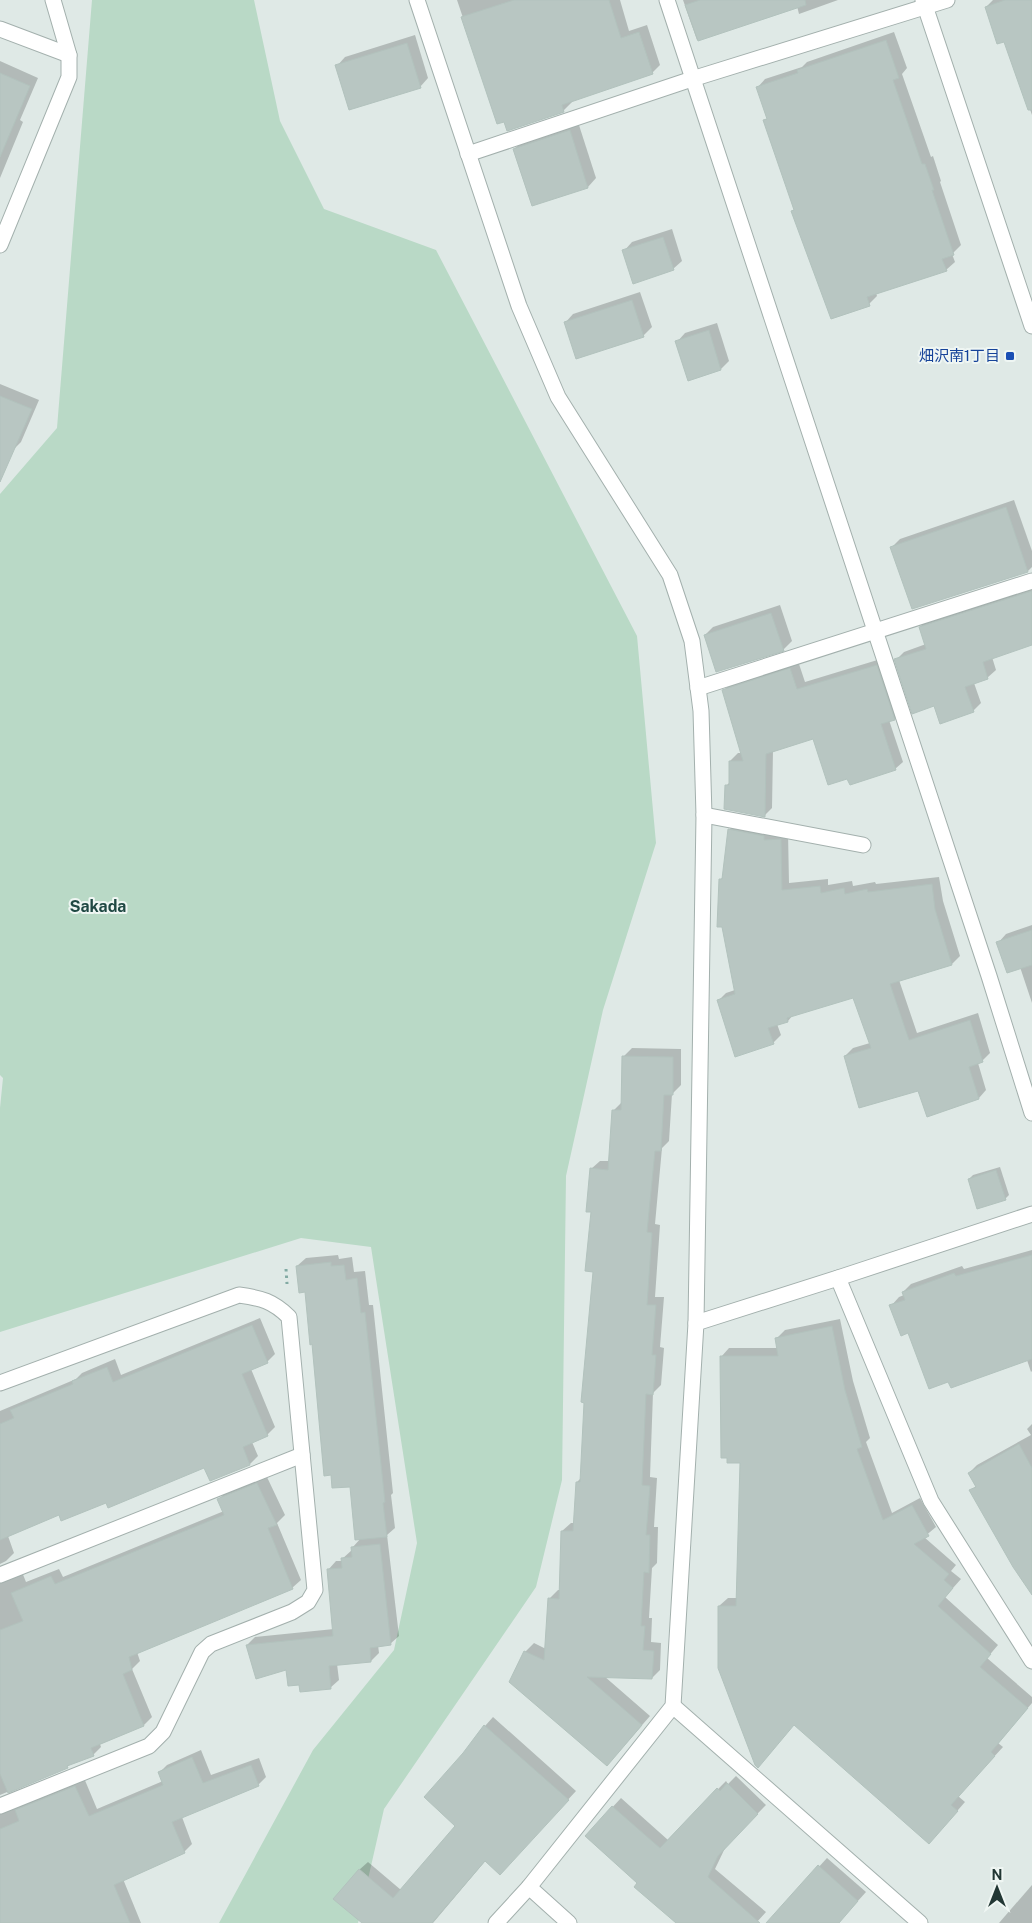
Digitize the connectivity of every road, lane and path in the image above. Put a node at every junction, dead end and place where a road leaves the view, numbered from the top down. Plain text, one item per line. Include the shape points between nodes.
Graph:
1 (53, 0) edge
2 (418, 0) edge
3 (667, 0) edge
4 (947, 0) edge
5 (924, 4) edge
6 (0, 29) edge
7 (69, 55) junction
8 (692, 79) junction
9 (468, 154) junction
10 (0, 246) edge
11 (1032, 326) edge
12 (1032, 581) edge
13 (875, 632) junction
14 (698, 688) junction
15 (704, 815) junction
16 (863, 845) dead end
17 (1032, 1113) edge
18 (1032, 1214) edge
19 (838, 1278) junction
20 (696, 1323) junction
21 (0, 1383) edge
22 (302, 1455) junction
23 (0, 1575) edge
24 (1032, 1661) edge
25 (673, 1706) junction
26 (0, 1806) edge
27 (529, 1887) junction
28 (496, 1923) edge
29 (569, 1923) edge
30 (920, 1923) edge

1 - 7 street
2 - 9 street
3 - 8 street
4 - 5 street
5 - 8 street
5 - 11 street
6 - 7 street
7 - 10 street via 69,77
8 - 9 street
8 - 13 street
9 - 14 street via 519,306 558,397 670,575 692,641
12 - 13 street
13 - 14 street
13 - 17 street
14 - 15 street
15 - 16 street
15 - 20 street
18 - 19 street
19 - 20 street
19 - 24 street via 931,1501
20 - 25 street
21 - 22 street via 239,1295 261,1298 278,1306 289,1317
22 - 23 street
22 - 26 street via 315,1590 308,1602 292,1612 211,1644 202,1652 163,1732 149,1746
25 - 27 street
25 - 30 street
27 - 28 street
27 - 29 street

